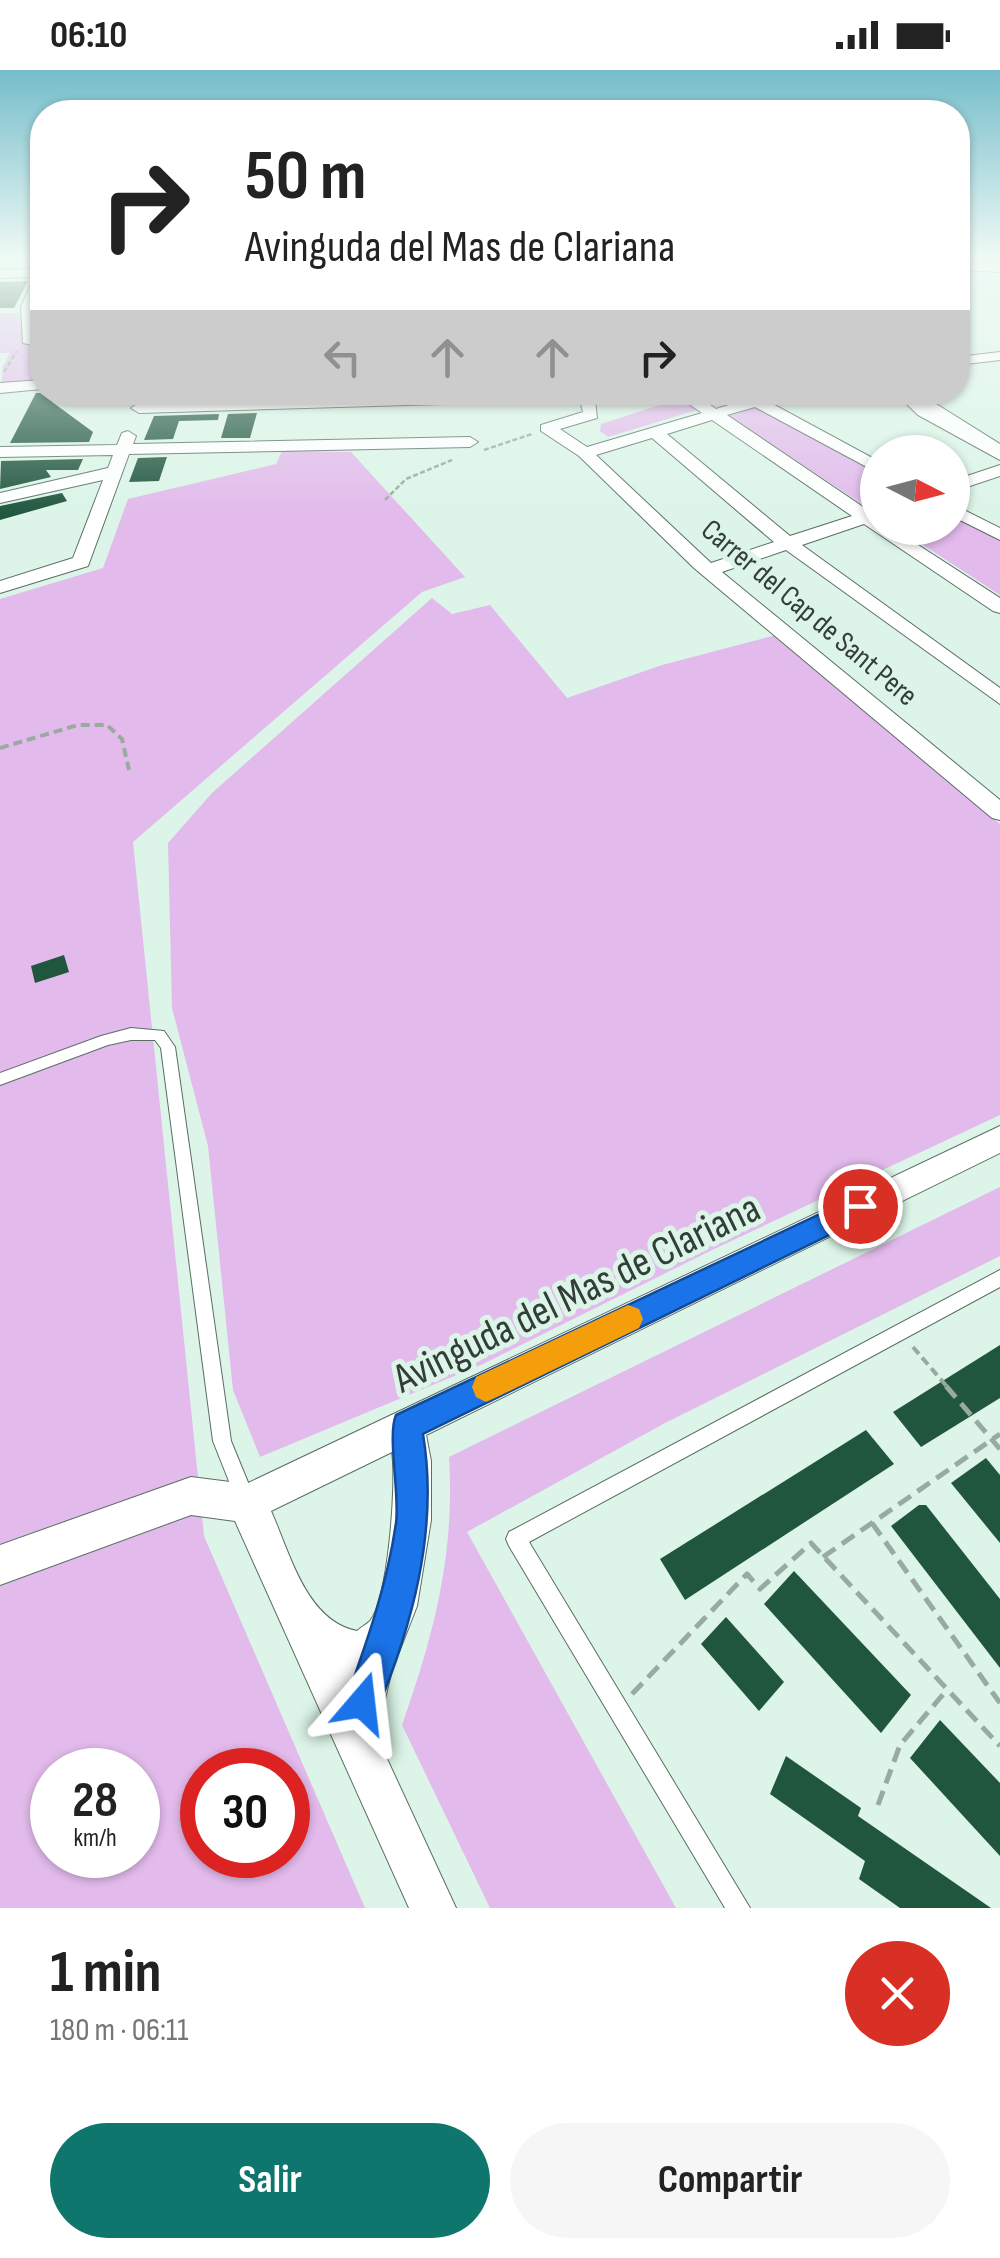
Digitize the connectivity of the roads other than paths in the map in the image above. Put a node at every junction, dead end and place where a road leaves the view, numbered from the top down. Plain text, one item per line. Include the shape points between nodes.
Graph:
1 (1000, 356) edge
2 (970, 358) edge
3 (30, 386) edge
4 (4, 387) edge
5 (139, 405) edge
6 (168, 405) edge
7 (543, 405) edge
8 (589, 405) edge
9 (636, 405) edge
10 (701, 405) edge
11 (746, 405) edge
12 (762, 405) edge
13 (920, 405) edge
14 (942, 405) edge
15 (715, 414) junction
16 (469, 422) edge
17 (275, 425) edge
18 (547, 428) junction
19 (655, 432) junction
20 (1000, 442) edge
21 (123, 449) junction
22 (0, 452) edge
23 (586, 453) junction
24 (1000, 453) edge
25 (860, 458) edge
26 (1000, 470) edge
27 (114, 472) junction
28 (970, 480) edge
29 (0, 498) edge
30 (860, 513) edge
31 (970, 519) edge
32 (860, 527) edge
33 (1000, 535) edge
34 (788, 544) junction
35 (907, 545) edge
36 (709, 570) junction
37 (0, 587) edge
38 (1000, 608) edge
39 (1000, 698) edge
40 (1000, 812) edge
41 (0, 1079) edge
42 (1000, 1139) edge
43 (1000, 1278) edge
44 (406, 1426) junction
45 (247, 1502) junction
46 (0, 1565) edge
47 (302, 1624) junction
48 (385, 1635) junction
49 (354, 1736) junction
50 (433, 1908) edge
51 (738, 1908) edge

1 - 2 street
3 - 4 street
5 - 21 street
6 - 17 street
7 - 16 street
8 - 18 street via 591,414
9 - 18 street
10 - 15 street
11 - 15 street
12 - 25 street
13 - 24 street
14 - 20 street
15 - 19 street
15 - 30 street
16 - 17 street
16 - 17 street
17 - 21 street
18 - 23 street, Carrer del Cap de Sant Pere
19 - 23 street
19 - 34 street
21 - 22 street
21 - 27 street
23 - 36 street, Carrer del Cap de Sant Pere
26 - 28 street
27 - 29 street
27 - 37 street via 81,562
31 - 33 street
32 - 34 street
34 - 36 street
34 - 39 street
35 - 38 street
36 - 40 street, Carrer del Cap de Sant Pere
41 - 45 lane via 131,1034 159,1035 168,1048 222,1441
42 - 44 street, Avinguda del Mas de Clariana
43 - 51 lane via 516,1539
44 - 45 street, Avinguda del Mas de Clariana
44 - 48 street via 412,1520
45 - 46 street via 191,1496
45 - 47 street
47 - 48 street via 335,1647 362,1652
47 - 49 street
48 - 49 street
49 - 50 street

